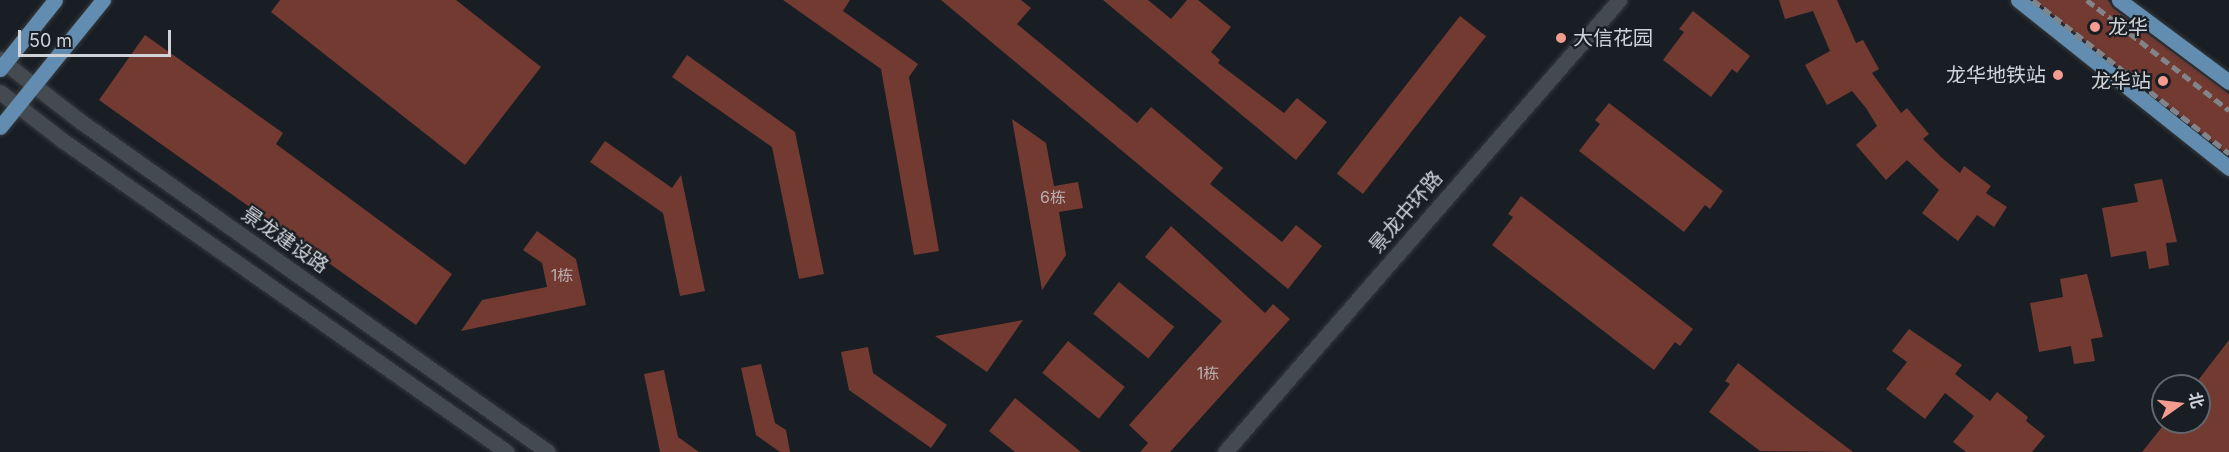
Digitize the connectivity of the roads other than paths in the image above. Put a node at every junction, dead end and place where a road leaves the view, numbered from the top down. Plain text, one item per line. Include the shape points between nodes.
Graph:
1 (55, 0) edge
2 (103, 0) edge
3 (1619, 0) edge
4 (2018, 0) edge
5 (2118, 0) edge
6 (2, 63) edge
7 (2229, 82) edge
8 (34, 86) junction
9 (0, 92) edge
10 (17, 106) junction
11 (0, 127) edge
12 (2229, 168) edge
13 (507, 452) edge
14 (548, 452) edge
15 (1225, 452) edge

1 - 6 main road
2 - 8 main road
3 - 15 main road, 景龙中环路
4 - 12 main road
5 - 7 main road
6 - 8 main road, 景龙建设路
8 - 10 main road
8 - 14 main road, 景龙建设路
9 - 10 main road
10 - 11 main road
10 - 13 main road

